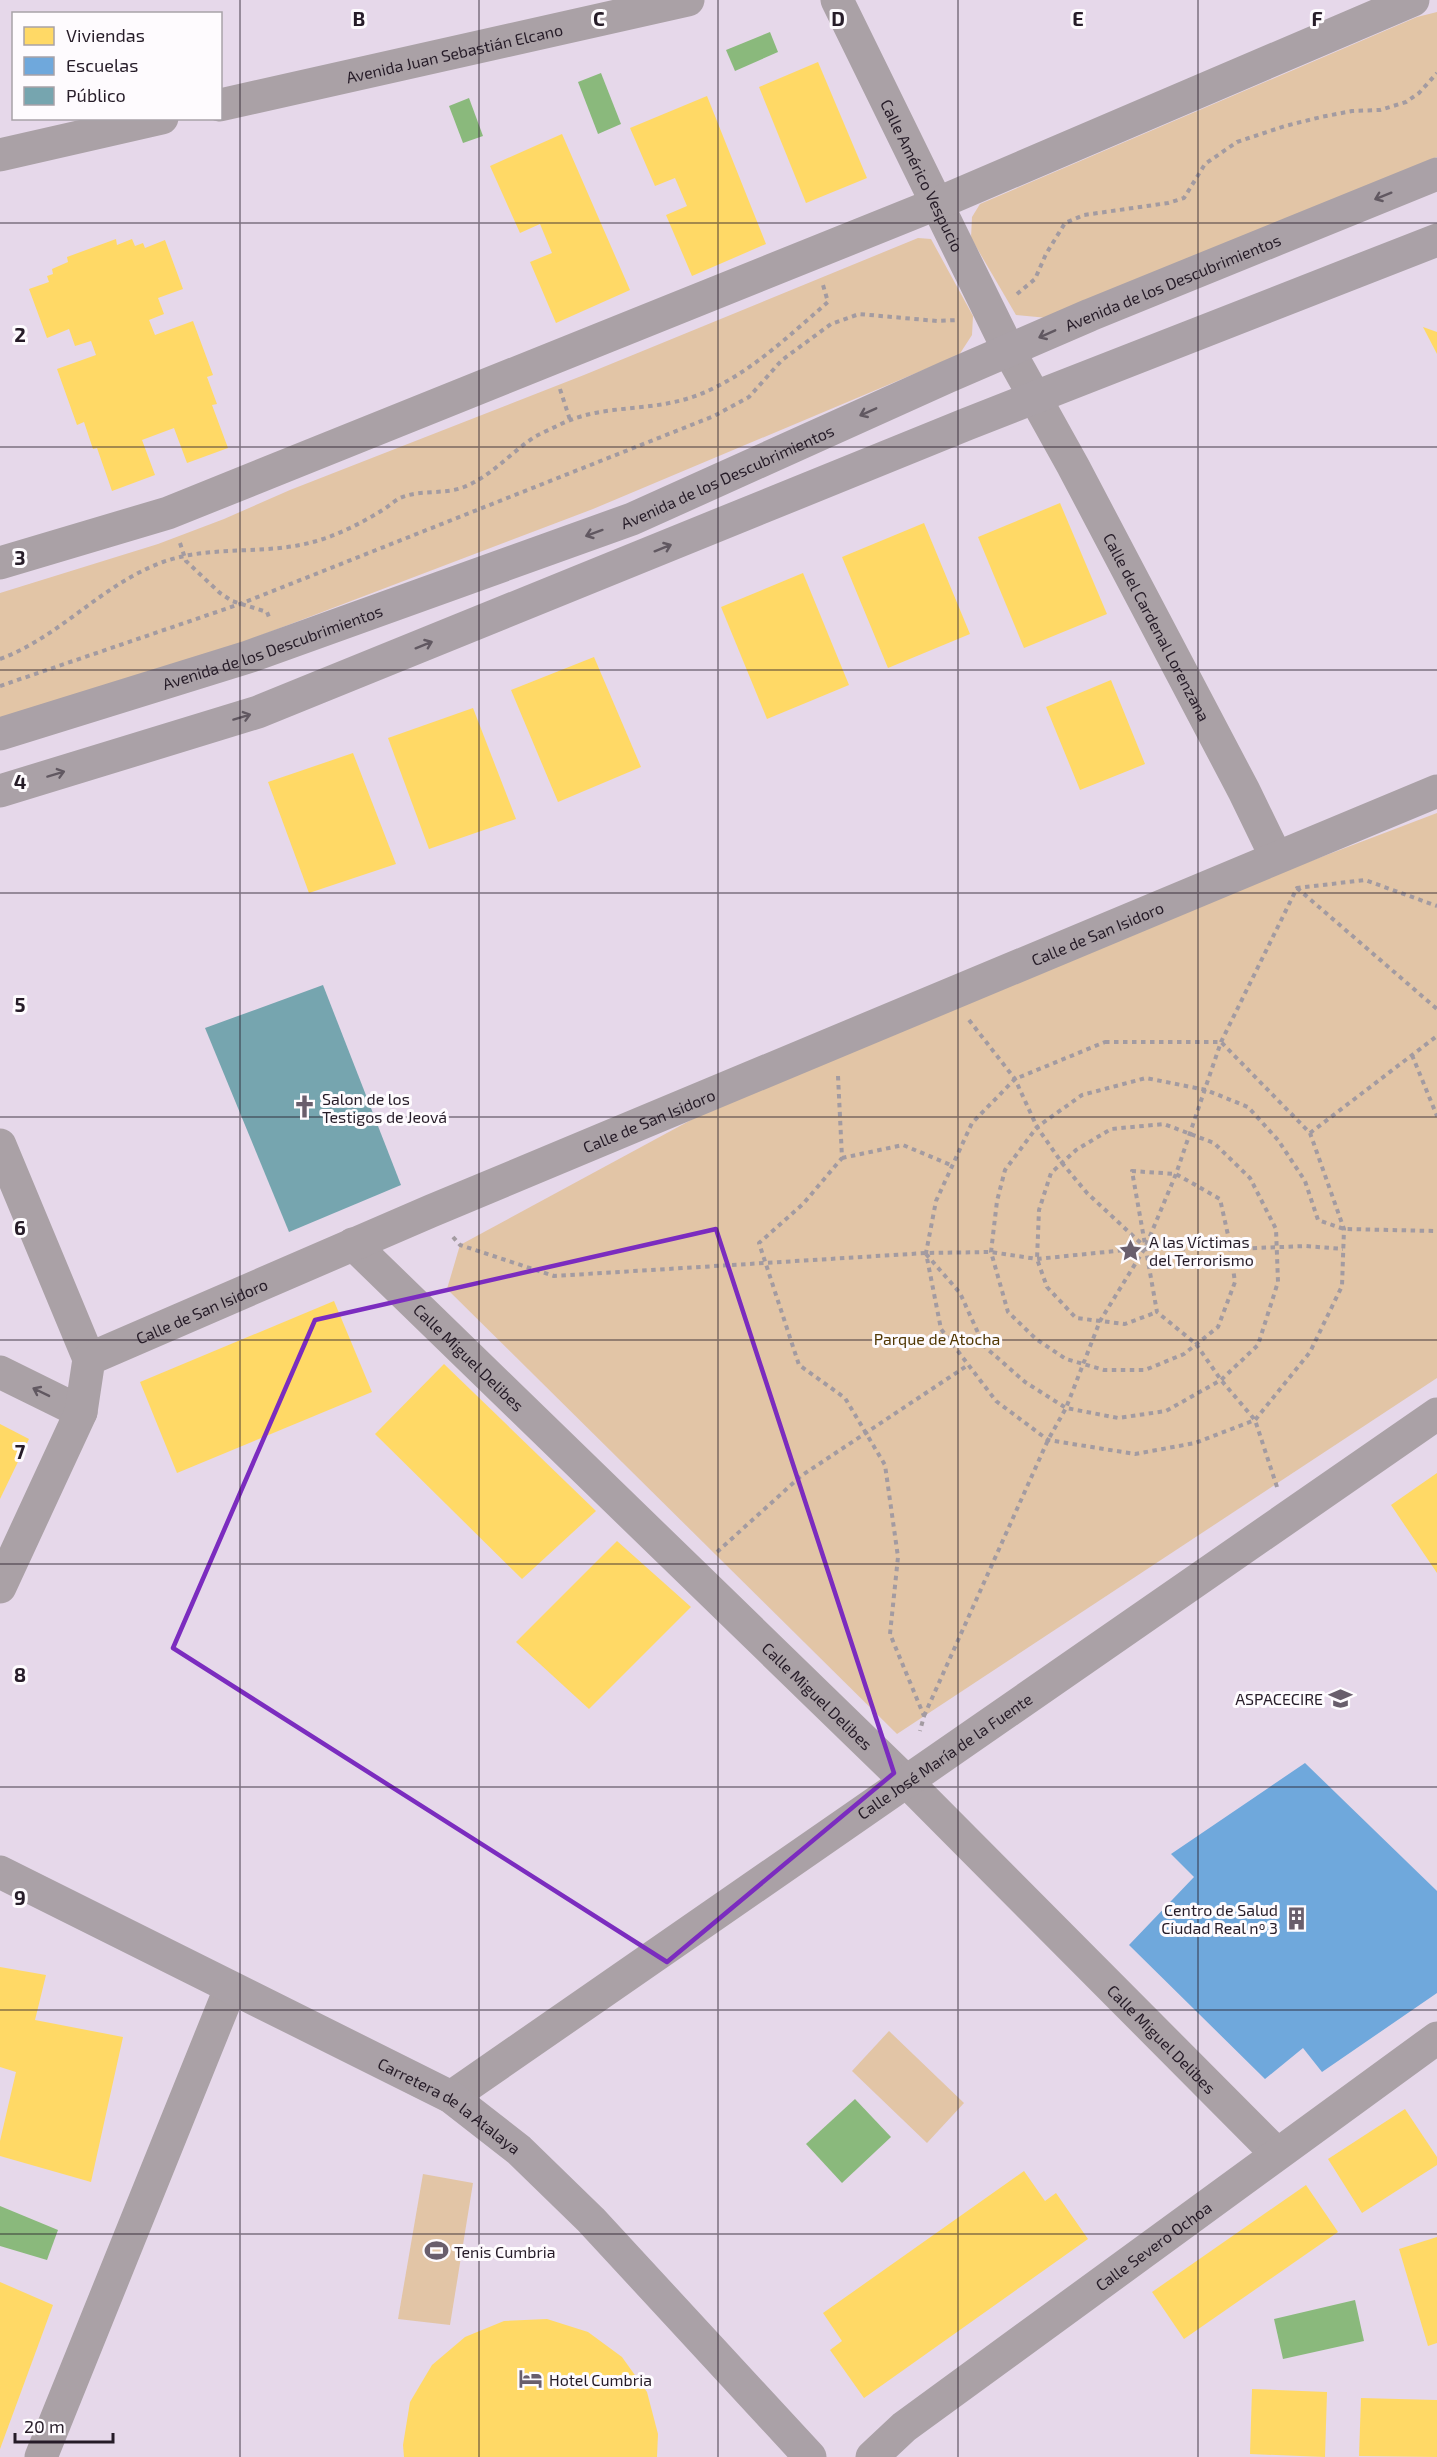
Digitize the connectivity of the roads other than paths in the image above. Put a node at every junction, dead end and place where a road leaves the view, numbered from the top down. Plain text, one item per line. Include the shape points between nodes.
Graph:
1 (688, 0) edge
2 (837, 0) edge
3 (1413, 0) edge
4 (222, 105) edge
5 (153, 120) edge
6 (0, 155) edge
7 (1437, 174) edge
8 (936, 204) junction
9 (1437, 240) edge
10 (1009, 351) junction
11 (1034, 397) junction
12 (0, 563) edge
13 (0, 734) edge
14 (1437, 790) edge
15 (0, 791) edge
16 (1276, 857) junction
17 (0, 1145) edge
18 (353, 1244) junction
19 (88, 1359) junction
20 (0, 1372) edge
21 (81, 1412) junction
22 (1437, 1414) edge
23 (0, 1587) edge
24 (906, 1781) junction
25 (0, 1872) edge
26 (230, 1989) junction
27 (1437, 2038) edge
28 (451, 2097) junction
29 (1276, 2153) junction
30 (40, 2457) edge
31 (810, 2457) edge
32 (872, 2457) edge

1 - 4 street, Avenida Juan Sebastián Elcano
2 - 8 street, Calle Américo Vespucio
3 - 8 street
5 - 6 street
7 -> 10 street, Avenida de los Descubrimientos
8 - 10 street, Calle Américo Vespucio
8 - 12 street via 168,513
9 - 11 street
10 - 11 street, Calle del Cardenal Lorenzana
10 -> 13 street, Avenida de los Descubrimientos via 632,519 278,646
15 -> 11 street via 258,712
11 - 16 street, Calle del Cardenal Lorenzana
14 - 16 street, Calle de San Isidoro
16 - 18 street, Calle de San Isidoro
17 - 19 street
18 - 19 street, Calle de San Isidoro
18 - 24 street, Calle Miguel Delibes
19 - 21 street
21 -> 20 street
21 - 23 street
22 - 24 street, Calle José María de la Fuente
24 - 28 street, Calle José María de la Fuente
24 - 29 street, Calle Miguel Delibes
25 - 26 street, Carretera de la Atalaya
26 - 28 street, Carretera de la Atalaya
26 - 30 street
27 - 29 street, Calle Severo Ochoa
28 - 31 street, Carretera de la Atalaya via 519,2150 591,2220
29 - 32 street, Calle Severo Ochoa via 904,2427

